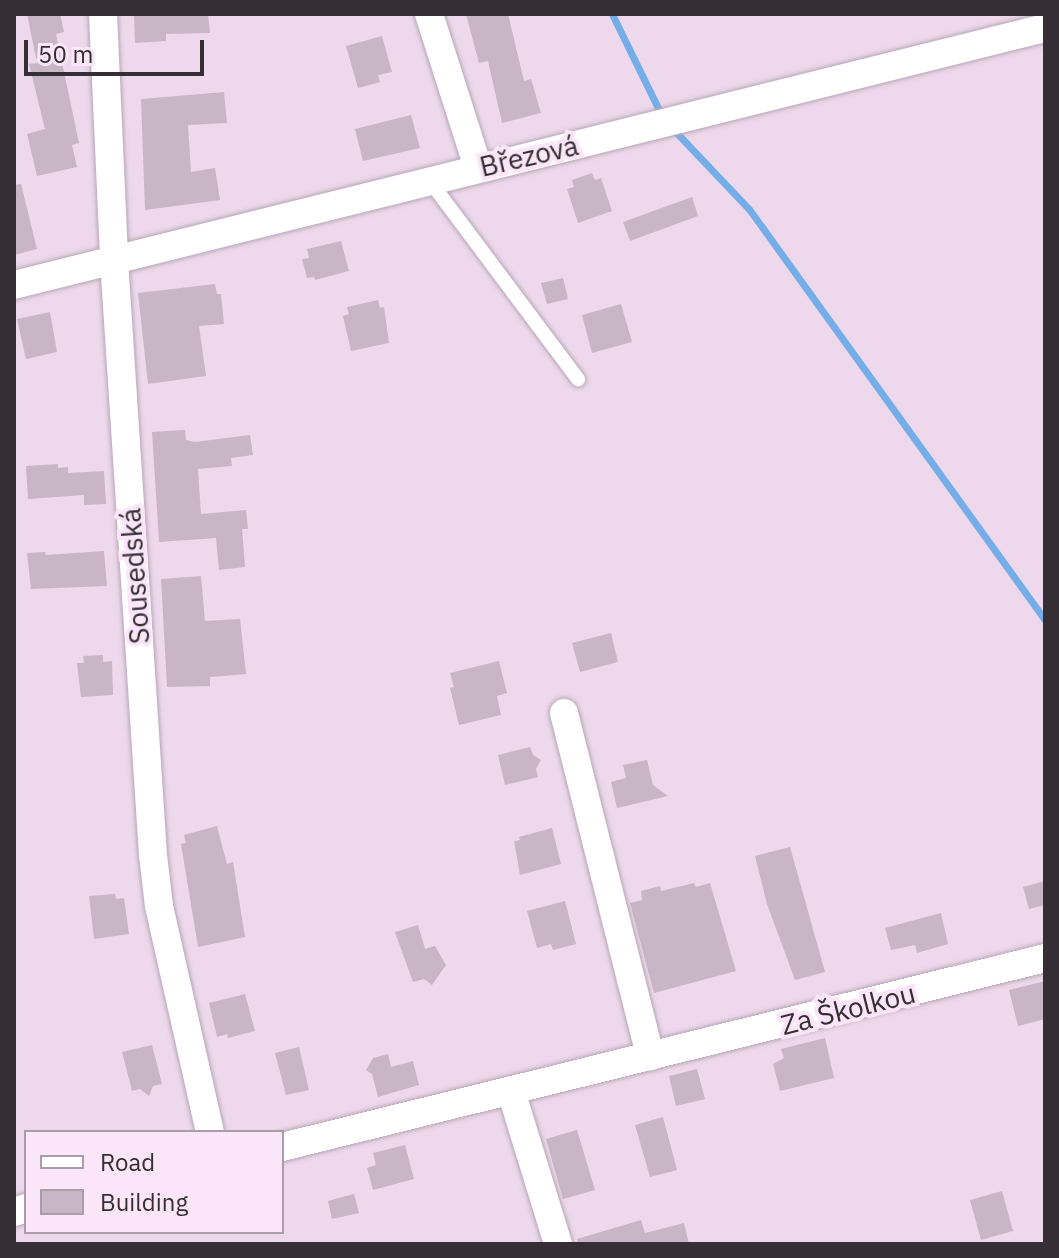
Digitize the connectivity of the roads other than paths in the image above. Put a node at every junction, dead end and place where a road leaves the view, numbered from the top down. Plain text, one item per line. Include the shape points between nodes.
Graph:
1 (103, 14) edge
2 (429, 14) edge
3 (1045, 28) edge
4 (478, 168) junction
5 (429, 180) junction
6 (114, 260) junction
7 (14, 285) edge
8 (578, 379) dead end
9 (564, 713) dead end
10 (1045, 958) edge
11 (650, 1056) junction
12 (511, 1091) junction
13 (210, 1130) edge
14 (284, 1147) edge
15 (558, 1244) edge

1 - 6 street, Sousedská
2 - 4 street
3 - 4 street, Březová
4 - 5 street, Březová
5 - 6 street, Březová
5 - 8 lane
6 - 7 street, Březová
6 - 13 street, Sousedská via 153,855 162,919
9 - 11 street
10 - 11 street, Za Školkou
11 - 12 street, Za Školkou
12 - 14 street, Za Školkou
12 - 15 street

